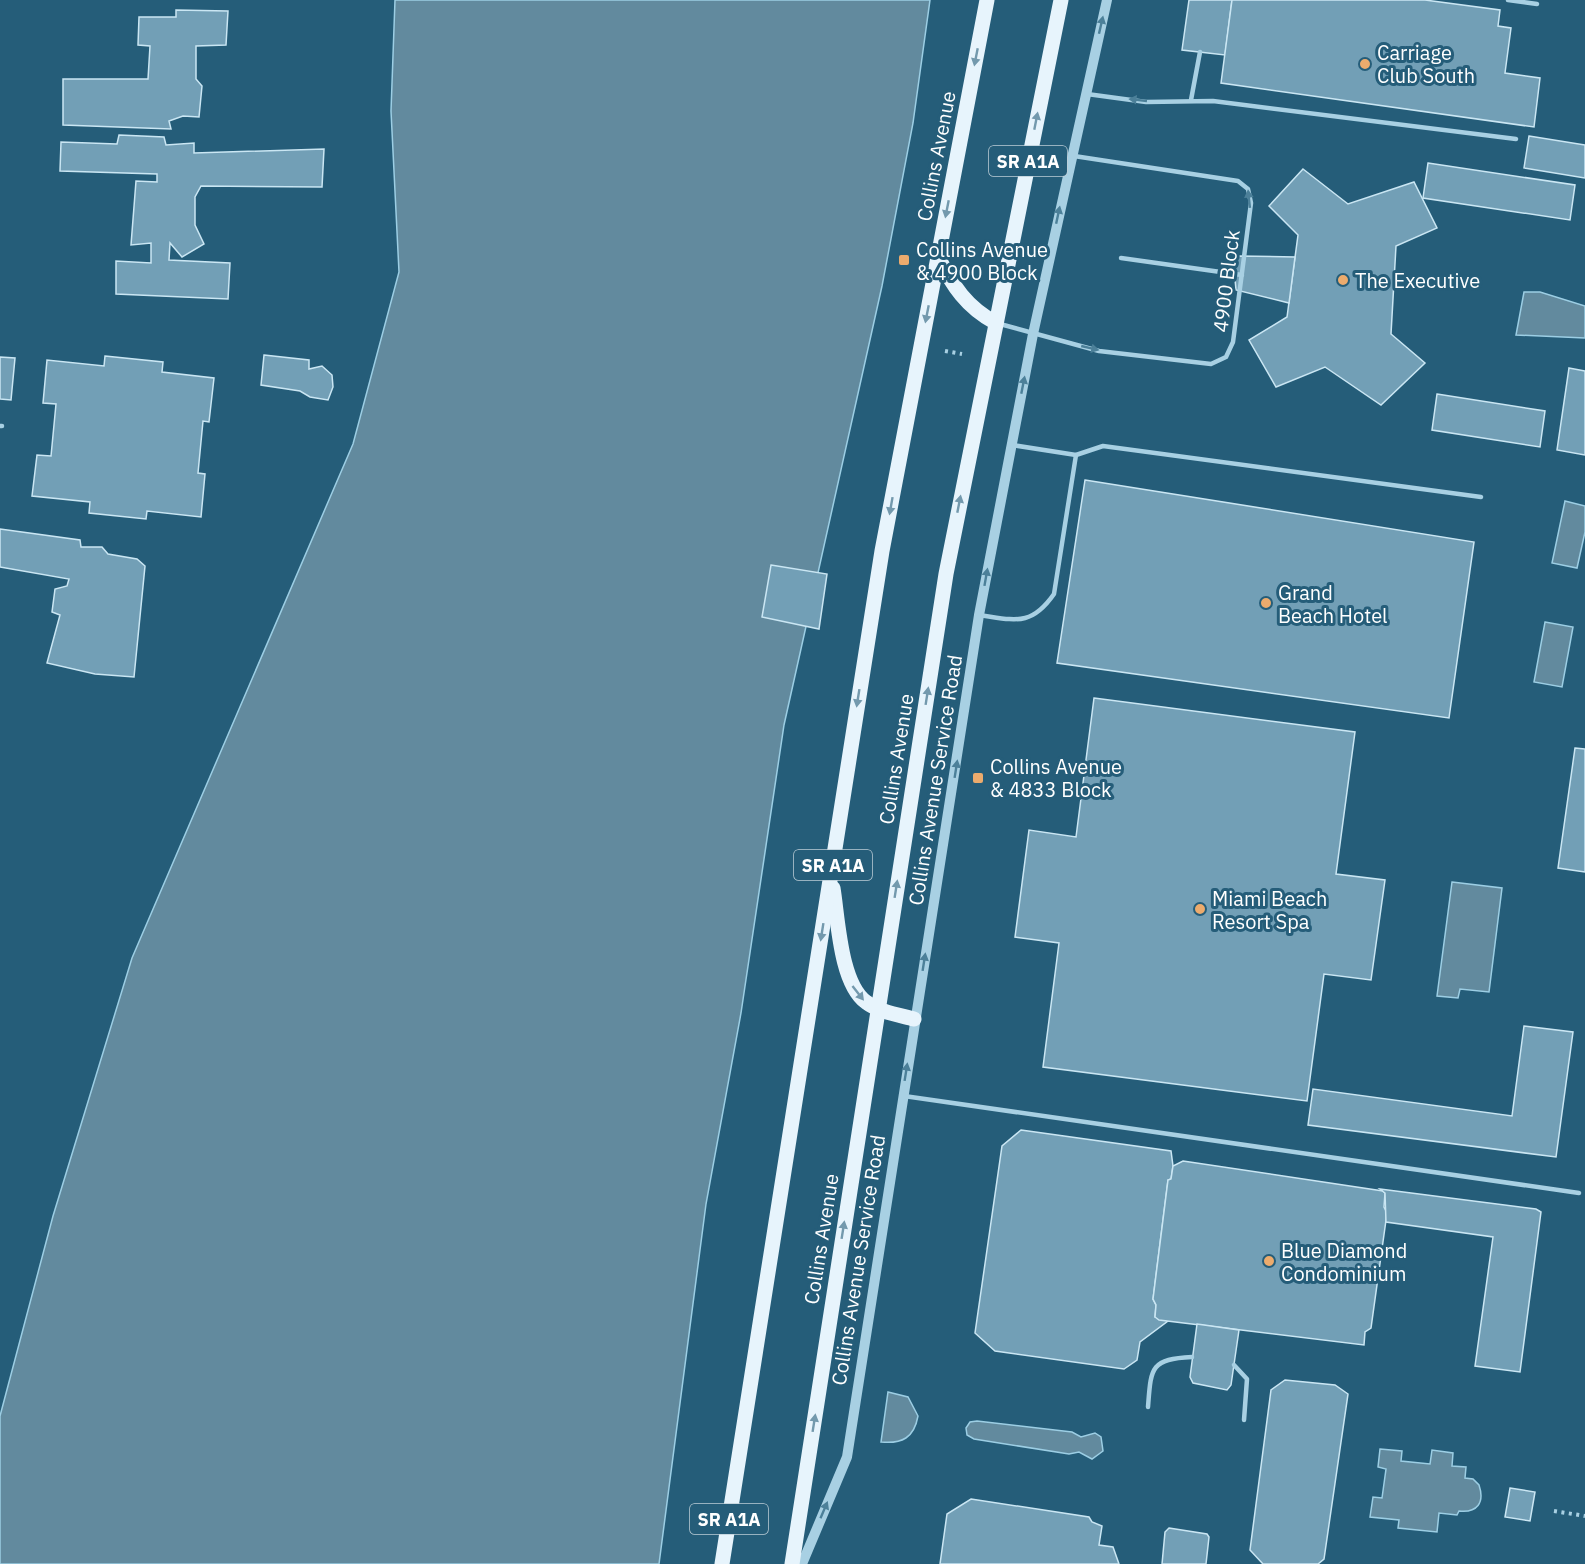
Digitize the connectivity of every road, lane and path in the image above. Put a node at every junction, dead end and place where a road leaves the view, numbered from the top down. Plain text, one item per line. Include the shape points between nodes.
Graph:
1 (987, 0) edge
2 (1061, 0) edge
3 (1107, 0) edge
4 (1508, 0) edge
5 (1537, 4) dead end
6 (1200, 52) dead end
7 (1085, 94) junction
8 (1191, 100) junction
9 (1516, 139) dead end
10 (1071, 155) junction
11 (938, 257) junction
12 (1121, 258) dead end
13 (1242, 275) junction
14 (996, 323) junction
15 (1033, 334) junction
16 (945, 351) dead end
17 (962, 354) dead end
18 (1011, 444) junction
19 (1076, 454) junction
20 (1481, 497) dead end
21 (979, 615) junction
22 (831, 876) junction
23 (878, 1009) junction
24 (914, 1019) junction
25 (902, 1096) junction
26 (1579, 1192) dead end
27 (1192, 1357) dead end
28 (1234, 1365) dead end
29 (1148, 1407) dead end
30 (1244, 1420) dead end
31 (1554, 1511) dead end
32 (1585, 1516) edge
33 (723, 1564) edge
34 (792, 1564) edge
35 (802, 1564) edge

1 -> 11 main road, Collins Avenue / SR A1A
14 -> 2 main road, Collins Avenue / SR A1A
7 -> 3 street, Collins Avenue Service Road
4 - 5 lane
6 - 8 lane
8 -> 7 lane via 1146,102
7 - 10 street, Collins Avenue Service Road
8 - 9 lane
13 -> 10 lane, 4900 Block via 1251,203 1248,189 1238,181
15 -> 10 street, Collins Avenue Service Road
11 - 14 main road via 968,304
11 -> 22 main road, Collins Avenue / SR A1A via 882,551
12 - 13 lane
15 -> 13 lane, 4900 Block via 1099,351 1211,364 1226,357 1233,342
14 - 15 lane, 4900 Block
23 -> 14 main road, Collins Avenue / SR A1A via 946,574
18 -> 15 street, Collins Avenue Service Road
16 - 17 path
18 - 19 lane
21 -> 18 street, Collins Avenue Service Road
19 - 20 lane via 1103,446
19 - 21 lane via 1054,594 1042,612 1022,621
24 -> 21 street, Collins Avenue Service Road
22 -> 23 main road via 850,983 857,994
22 -> 33 main road, Collins Avenue / SR A1A
23 - 24 main road
34 -> 23 main road, Collins Avenue / SR A1A
25 -> 24 street, Collins Avenue Service Road
25 - 26 lane
35 -> 25 street, Collins Avenue Service Road via 847,1457
27 - 29 lane via 1167,1358 1155,1367
28 - 30 lane via 1247,1379
31 - 32 path

